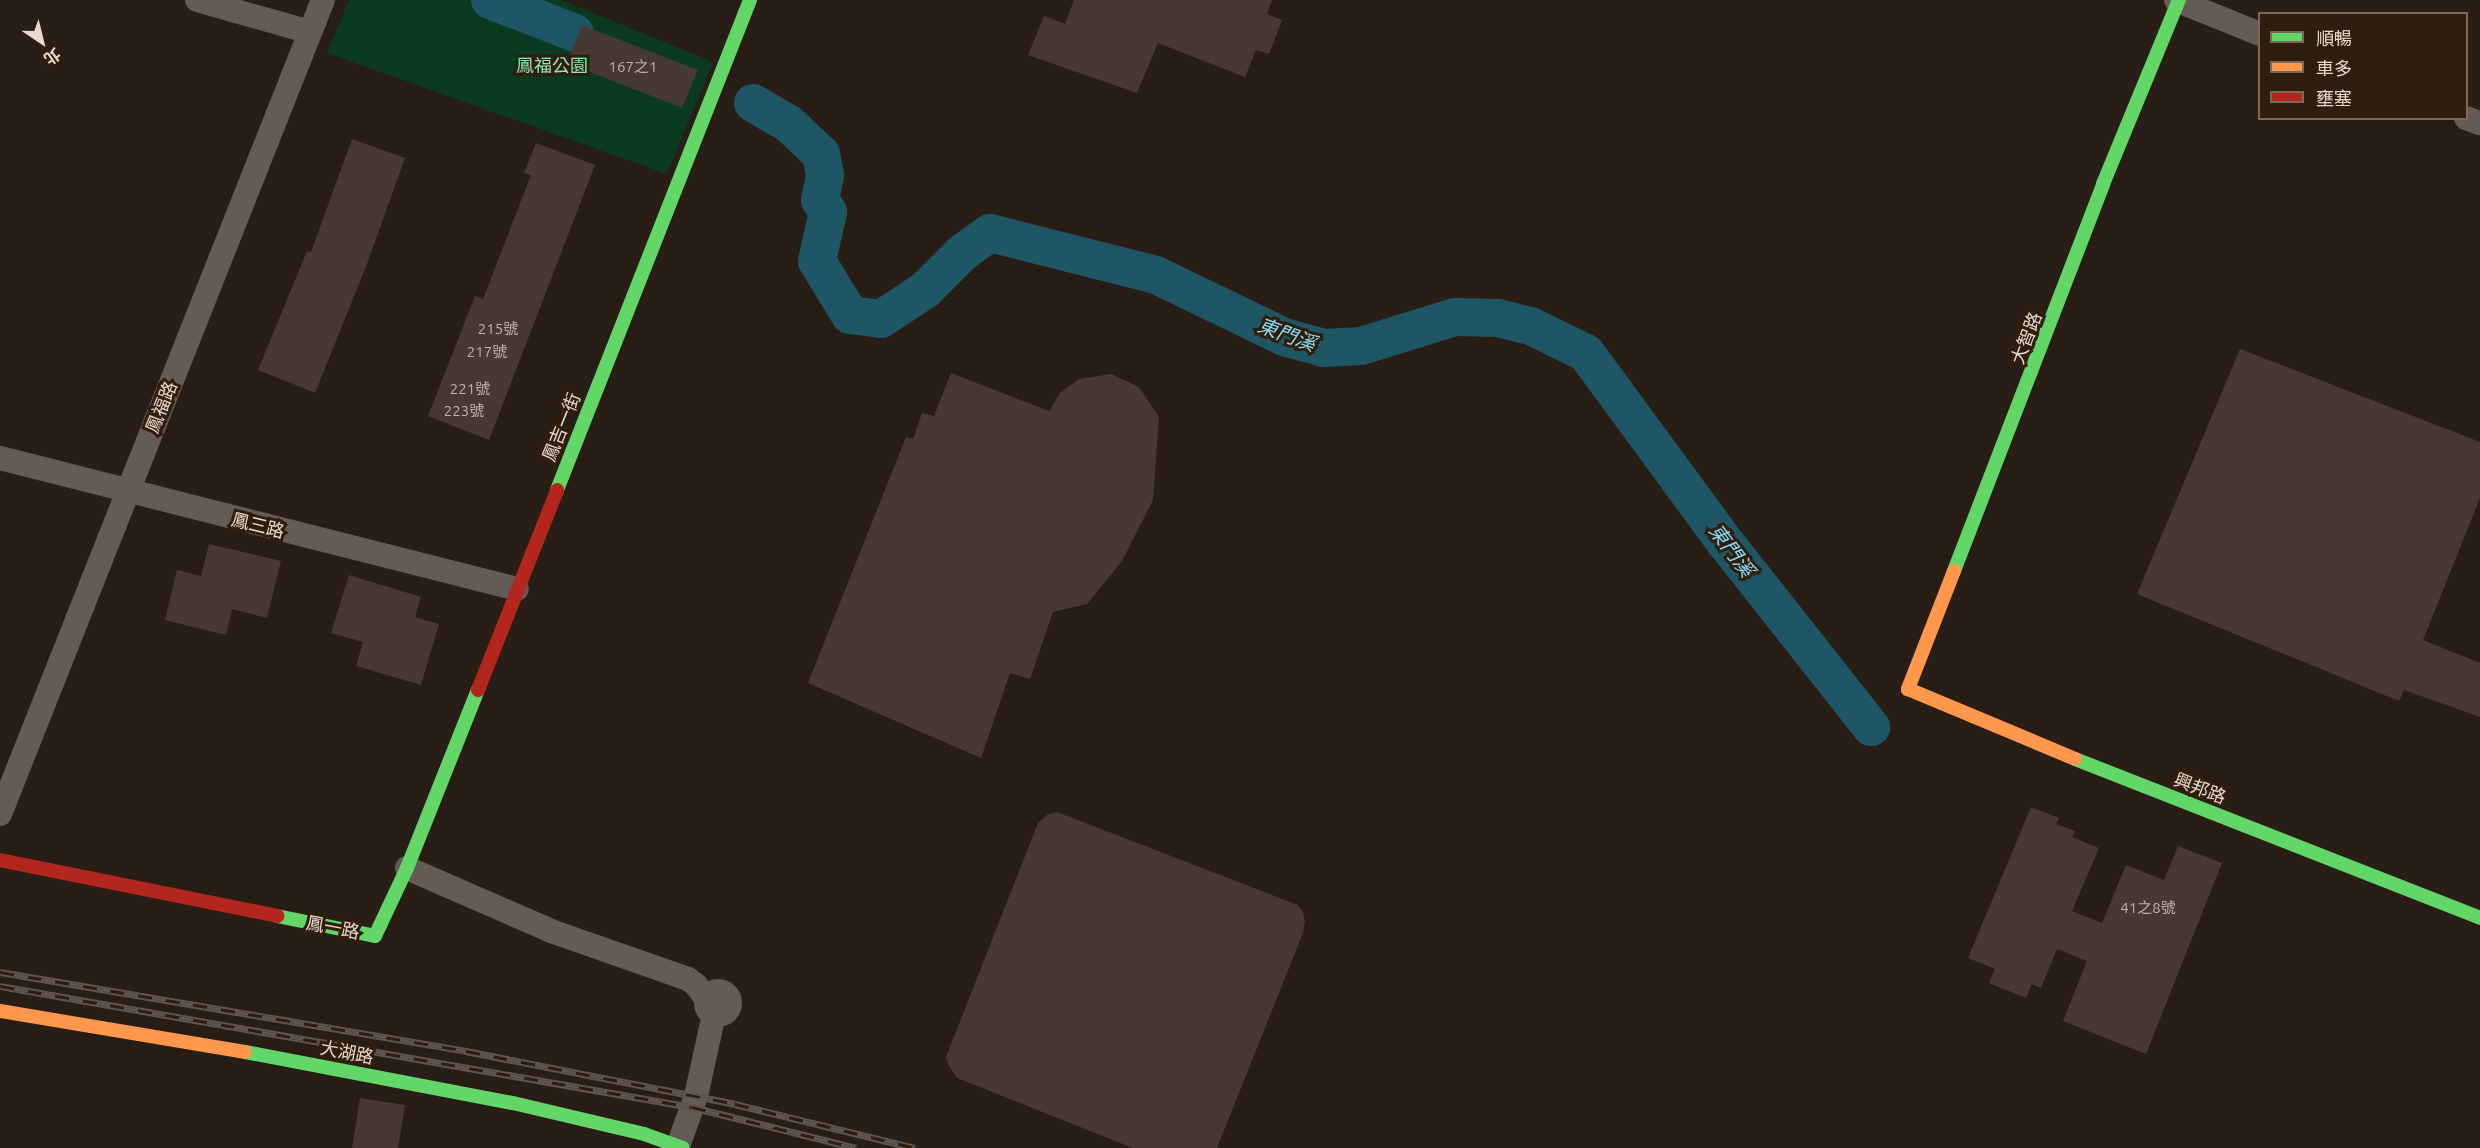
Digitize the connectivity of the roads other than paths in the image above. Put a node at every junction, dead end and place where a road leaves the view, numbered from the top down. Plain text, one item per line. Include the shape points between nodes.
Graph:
1 (197, 0) edge
2 (323, 0) edge
3 (750, 0) edge
4 (2178, 0) edge
5 (310, 32) junction
6 (2258, 34) edge
7 (0, 458) edge
8 (128, 492) junction
9 (517, 590) junction
10 (1908, 689) joint
11 (0, 814) edge
12 (0, 860) edge
13 (407, 868) junction
14 (2480, 918) edge
15 (0, 1011) edge
16 (680, 1147) edge

1 - 5 street
2 - 5 street, 鳳福路
3 - 9 street, 鳳吉一街
4 - 6 street
4 - 10 street, 大智路
5 - 8 street, 鳳福路
7 - 8 street, 鳳三路
8 - 9 street, 鳳三路
8 - 11 street, 鳳福路
9 - 13 street, 鳳吉一街
10 - 14 street, 興邦路 via 2026,740
12 - 13 street, 鳳一路 via 375,936
13 - 16 street via 551,931 696,985 710,1006 696,1096
15 - 16 street, 大湖路 via 313,1063 513,1103 644,1134

